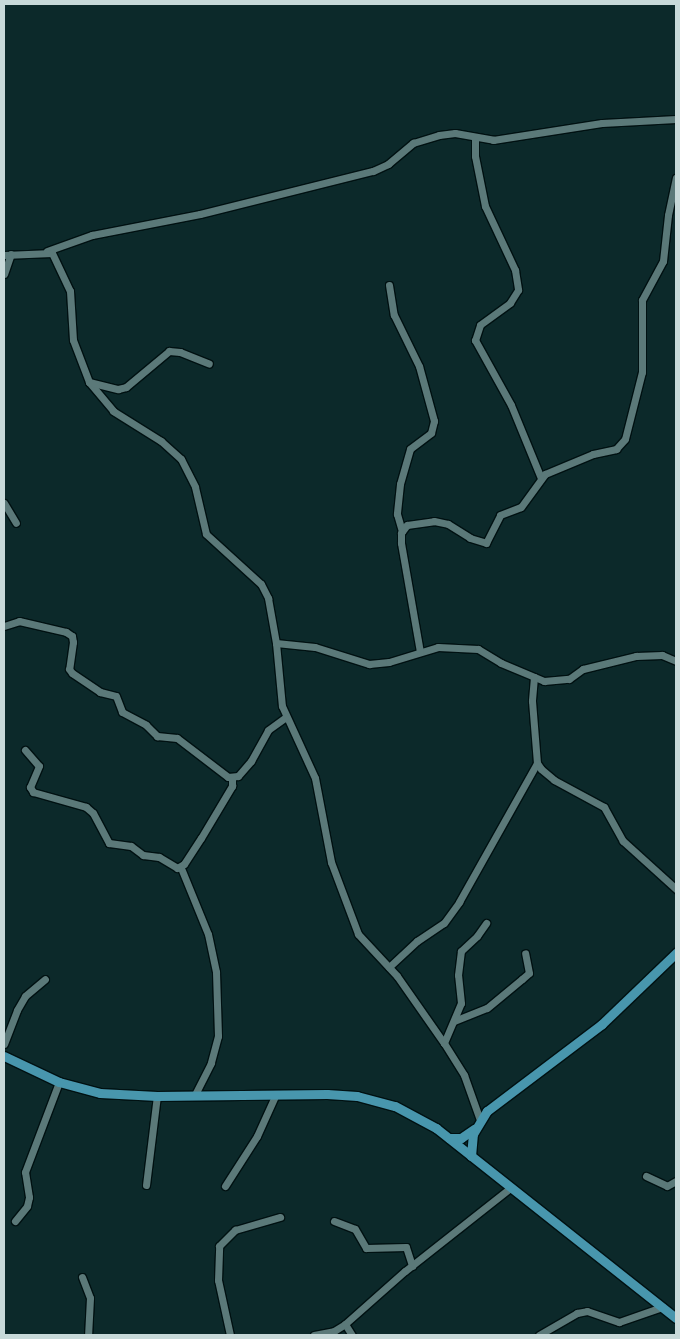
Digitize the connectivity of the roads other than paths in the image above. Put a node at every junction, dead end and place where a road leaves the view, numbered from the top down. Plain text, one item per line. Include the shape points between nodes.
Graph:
1 (676, 119) edge
2 (476, 138) junction
3 (676, 178) edge
4 (46, 251) junction
5 (7, 254) edge
6 (4, 274) edge
7 (389, 285) dead end
8 (209, 364) dead end
9 (89, 382) junction
10 (541, 478) junction
11 (4, 503) edge
12 (16, 523) dead end
13 (402, 531) junction
14 (4, 626) edge
15 (276, 643) junction
16 (420, 652) junction
17 (676, 661) edge
18 (534, 677) junction
19 (286, 717) junction
20 (25, 750) dead end
21 (537, 763) junction
22 (232, 778) junction
23 (181, 868) junction
24 (676, 889) edge
25 (486, 922) dead end
26 (676, 953) edge
27 (525, 954) dead end
28 (389, 967) junction
29 (45, 979) dead end
30 (454, 1021) junction
31 (444, 1042) junction
32 (4, 1044) edge
33 (4, 1056) edge
34 (60, 1082) junction
35 (276, 1094) junction
36 (195, 1095) junction
37 (157, 1096) junction
38 (478, 1124) junction
39 (449, 1138) junction
40 (471, 1156) junction
41 (646, 1176) dead end
42 (676, 1180) edge
43 (146, 1185) dead end
44 (224, 1186) dead end
45 (509, 1189) junction
46 (280, 1217) dead end
47 (15, 1221) dead end
48 (334, 1221) dead end
49 (412, 1266) junction
50 (82, 1278) dead end
51 (662, 1307) junction
52 (676, 1318) edge
53 (345, 1324) junction
54 (333, 1333) edge
55 (88, 1335) edge
56 (230, 1335) edge
57 (314, 1335) edge
58 (352, 1335) edge
59 (539, 1335) edge

1 - 2 street via 602,123 493,140
2 - 4 street via 455,133 427,138 373,171 200,214 92,235
2 - 10 street via 475,156 485,206 515,270 518,290 510,303 480,324 475,340 511,405
3 - 10 street via 663,261 642,300 642,372 625,439 616,449 593,454
4 - 5 street
4 - 9 street via 57,261 70,291 73,340
5 - 6 street
7 - 13 street via 394,315 419,366 434,421 431,433 410,448 402,475 397,508
8 - 9 street via 180,352 168,351 126,387 118,389
9 - 15 street via 113,411 161,441 181,459 195,487 206,534 261,584 268,598
10 - 13 street via 520,507 500,515 486,543 470,538 448,524 434,521 408,525
11 - 12 street
13 - 16 street via 401,543
14 - 22 street via 19,621 66,632 72,636 73,642 69,669 72,673 100,692 116,696 122,712 146,725 157,736 177,738
15 - 16 street via 315,647 370,664 390,662
15 - 19 street via 279,690
16 - 18 street via 438,647 478,649
17 - 18 street via 662,655 636,656 583,669 569,679 544,681
18 - 21 street via 532,702
19 - 22 street via 268,730 251,761
19 - 28 street via 314,778 331,862 358,934
20 - 23 street via 39,766 30,787 33,792 91,810 109,843 131,846 143,855 159,857 173,867
21 - 24 street via 554,780 604,807 623,841
21 - 28 street via 449,916
22 - 23 street via 232,786
23 - 36 street via 208,934 216,972 218,1036 211,1063
25 - 30 street via 477,936 460,951 461,1003
26 - 38 main road via 602,1024 494,1105
27 - 30 street via 529,973 487,1008
28 - 31 street
29 - 32 street via 25,996
30 - 31 street
31 - 38 street via 464,1075
33 - 34 main road
34 - 37 main road via 100,1093
34 - 47 street via 25,1172 27,1206
35 - 36 main road
35 - 39 main road via 327,1094 379,1101 419,1116
35 - 44 street via 257,1136
36 - 37 main road
37 - 43 street
38 - 39 main road via 461,1138
38 - 40 main road via 470,1148
39 - 40 main road
40 - 45 main road
41 - 42 street via 667,1186
45 - 49 street
45 - 51 main road
46 - 56 street via 235,1230 220,1246 218,1280
48 - 49 street via 355,1229 366,1248 406,1247
49 - 53 street
50 - 55 street via 90,1298
51 - 52 main road
51 - 59 street via 619,1322 587,1311 577,1313
53 - 54 street
53 - 58 street
54 - 57 street

